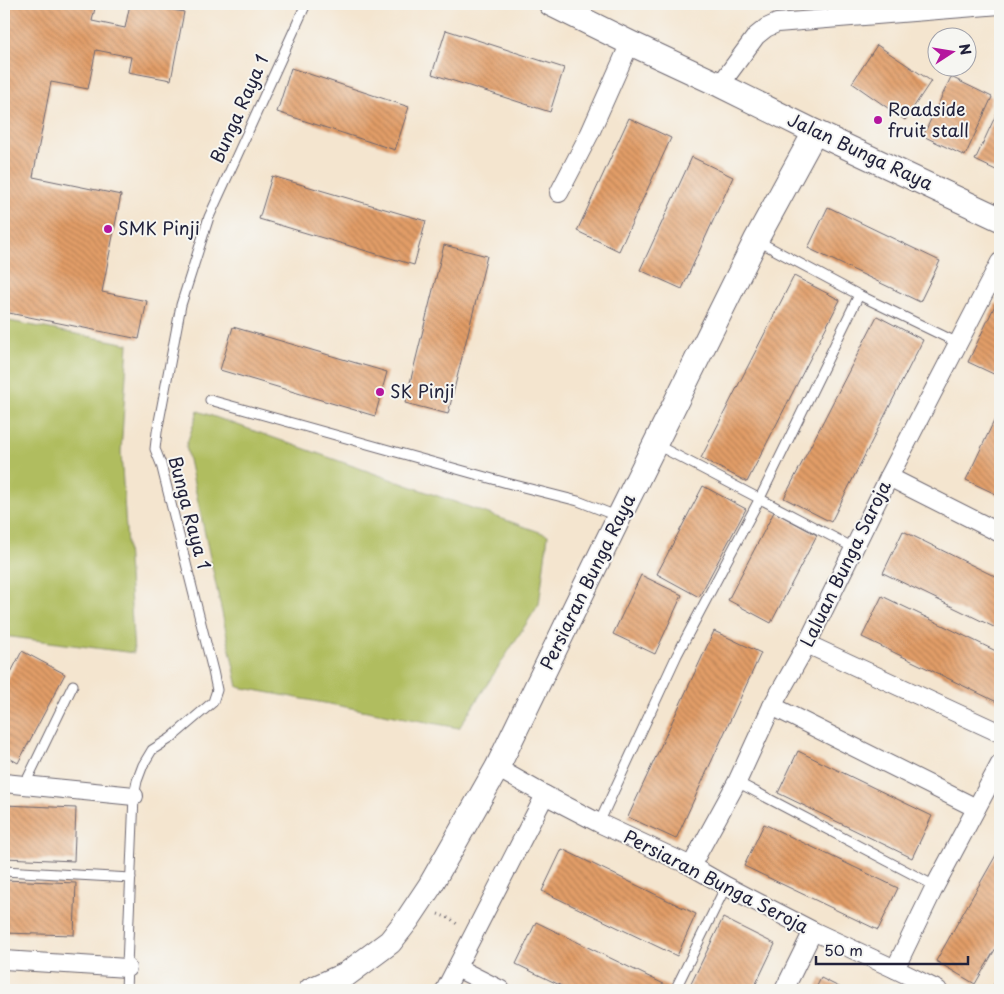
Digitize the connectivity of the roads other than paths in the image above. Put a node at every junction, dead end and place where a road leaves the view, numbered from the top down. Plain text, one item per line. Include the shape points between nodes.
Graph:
1 (306, 4) edge
2 (551, 4) edge
3 (1000, 5) edge
4 (630, 43) junction
5 (720, 85) junction
6 (815, 132) junction
7 (559, 193) dead end
8 (1000, 219) edge
9 (756, 240) junction
10 (1000, 262) edge
11 (859, 295) junction
12 (958, 342) junction
13 (210, 400) dead end
14 (655, 444) junction
15 (889, 477) junction
16 (760, 498) junction
17 (619, 517) junction
18 (1000, 533) edge
19 (854, 548) junction
20 (807, 644) junction
21 (73, 685) dead end
22 (772, 706) junction
23 (1000, 734) edge
24 (497, 768) junction
25 (999, 769) edge
26 (737, 782) junction
27 (4, 783) edge
28 (24, 784) junction
29 (545, 795) junction
30 (134, 796) junction
31 (976, 808) junction
32 (599, 823) junction
33 (690, 866) junction
34 (4, 871) edge
35 (130, 878) junction
36 (726, 886) junction
37 (934, 886) junction
38 (813, 931) junction
39 (4, 960) edge
40 (127, 968) junction
41 (457, 968) junction
42 (895, 969) junction
43 (1000, 983) edge
44 (126, 990) edge
45 (311, 990) edge
46 (445, 990) edge
47 (501, 990) edge
48 (676, 990) edge
49 (784, 990) edge
50 (938, 990) edge
51 (997, 990) edge

1 - 30 lane, Bunga Raya 1 via 209,217 181,306 155,449 216,690 213,702 152,750 137,780
2 - 4 street, Jalan Bunga Raya
3 - 5 street via 777,23 756,36
4 - 5 street, Jalan Bunga Raya
4 - 7 street
5 - 6 street, Jalan Bunga Raya
6 - 8 street, Jalan Bunga Raya
6 - 9 street, Persiaran Bunga Raya
9 - 11 lane
9 - 14 street, Persiaran Bunga Raya
10 - 12 street, Laluan Bunga Saroja
11 - 12 lane
11 - 16 lane
12 - 15 street, Laluan Bunga Saroja
13 - 17 lane via 578,501
14 - 16 lane
14 - 17 street, Persiaran Bunga Raya
15 - 18 street
15 - 19 street, Laluan Bunga Saroja
16 - 19 lane
16 - 32 lane via 677,656
17 - 24 street, Persiaran Bunga Raya
19 - 20 street, Laluan Bunga Saroja
20 - 22 street, Laluan Bunga Saroja
20 - 23 street
21 - 28 lane
22 - 26 street, Laluan Bunga Saroja
22 - 31 street
24 - 29 street, Persiaran Bunga Seroja
24 - 45 street, Persiaran Bunga Raya via 430,886 390,942 347,974
25 - 31 street
26 - 33 street, Laluan Bunga Saroja
26 - 37 lane
27 - 28 street
28 - 30 street
29 - 32 street, Persiaran Bunga Seroja
29 - 41 street
30 - 35 lane, Bunga Raya 1
31 - 37 street
32 - 33 street, Persiaran Bunga Seroja
33 - 36 street, Persiaran Bunga Seroja
34 - 35 lane
35 - 40 lane, Bunga Raya 1
36 - 38 street, Persiaran Bunga Seroja
36 - 48 lane
37 - 42 street
38 - 42 street, Persiaran Bunga Seroja
38 - 49 street
39 - 40 street
40 - 44 lane, Bunga Raya 1
41 - 46 street
41 - 47 street
42 - 50 street, Persiaran Bunga Seroja
43 - 51 lane

